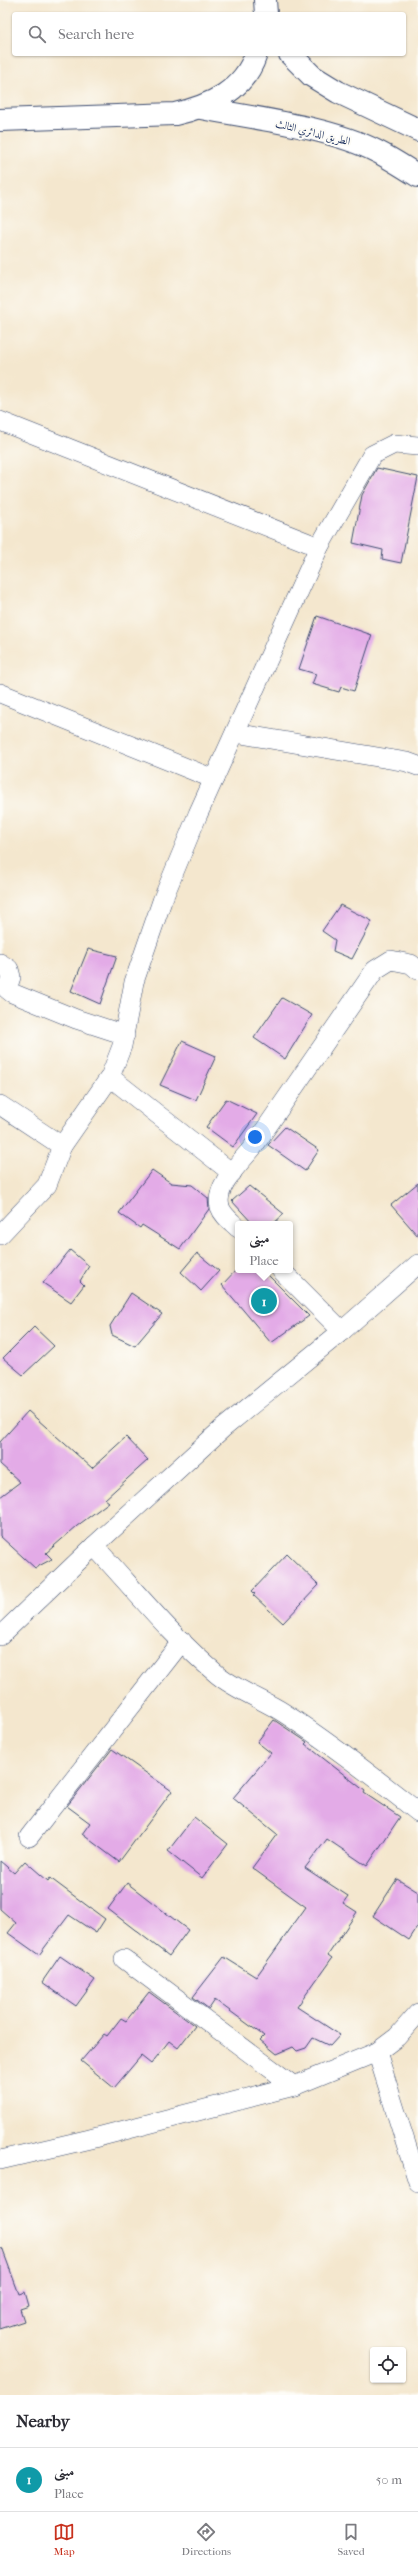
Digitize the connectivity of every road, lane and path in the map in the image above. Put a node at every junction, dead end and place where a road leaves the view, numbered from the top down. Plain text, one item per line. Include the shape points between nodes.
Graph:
1 (265, 0) edge
2 (266, 12) edge
3 (255, 56) edge
4 (292, 56) edge
5 (201, 108) junction
6 (0, 120) edge
7 (418, 130) edge
8 (418, 176) edge
9 (0, 421) edge
10 (418, 446) edge
11 (319, 547) junction
12 (0, 693) edge
13 (235, 733) junction
14 (418, 766) edge
15 (214, 779) junction
16 (0, 963) edge
17 (418, 970) edge
18 (124, 1035) junction
19 (110, 1077) junction
20 (0, 1106) edge
21 (62, 1146) junction
22 (232, 1173) junction
23 (235, 1225) edge
24 (0, 1235) edge
25 (416, 1268) edge
26 (284, 1273) edge
27 (342, 1331) junction
28 (94, 1546) junction
29 (0, 1636) edge
30 (182, 1641) junction
31 (418, 1812) edge
32 (29, 1837) dead end
33 (124, 1959) dead end
34 (418, 2013) edge
35 (377, 2052) junction
36 (294, 2086) junction
37 (0, 2160) edge
38 (418, 2182) edge

1 - 2 main road
3 - 5 main road via 242,78 229,91
4 - 7 main road via 312,76 338,92
5 - 6 main road via 175,114
5 - 8 main road, الطريق الدائري الثالث via 317,131 350,141 375,150
9 - 11 street
10 - 11 street via 394,444 372,455
11 - 13 street
12 - 15 street
13 - 14 street via 359,753
13 - 15 street
15 - 18 street via 175,868 147,942 134,982
16 - 18 street via 9,969 11,977 7,989 12,993
17 - 22 street via 411,964 390,960 375,970
18 - 19 street
19 - 21 street
19 - 22 street
20 - 21 street
21 - 24 street via 47,1185
22 - 23 street via 220,1191 219,1199 224,1214
25 - 27 street
26 - 27 street
27 - 28 street via 222,1429
28 - 29 street
28 - 30 street
30 - 31 street via 218,1675 243,1692 274,1706 320,1737
30 - 32 street
33 - 36 street
34 - 35 street via 397,2037
35 - 36 street
35 - 38 street
36 - 37 street

